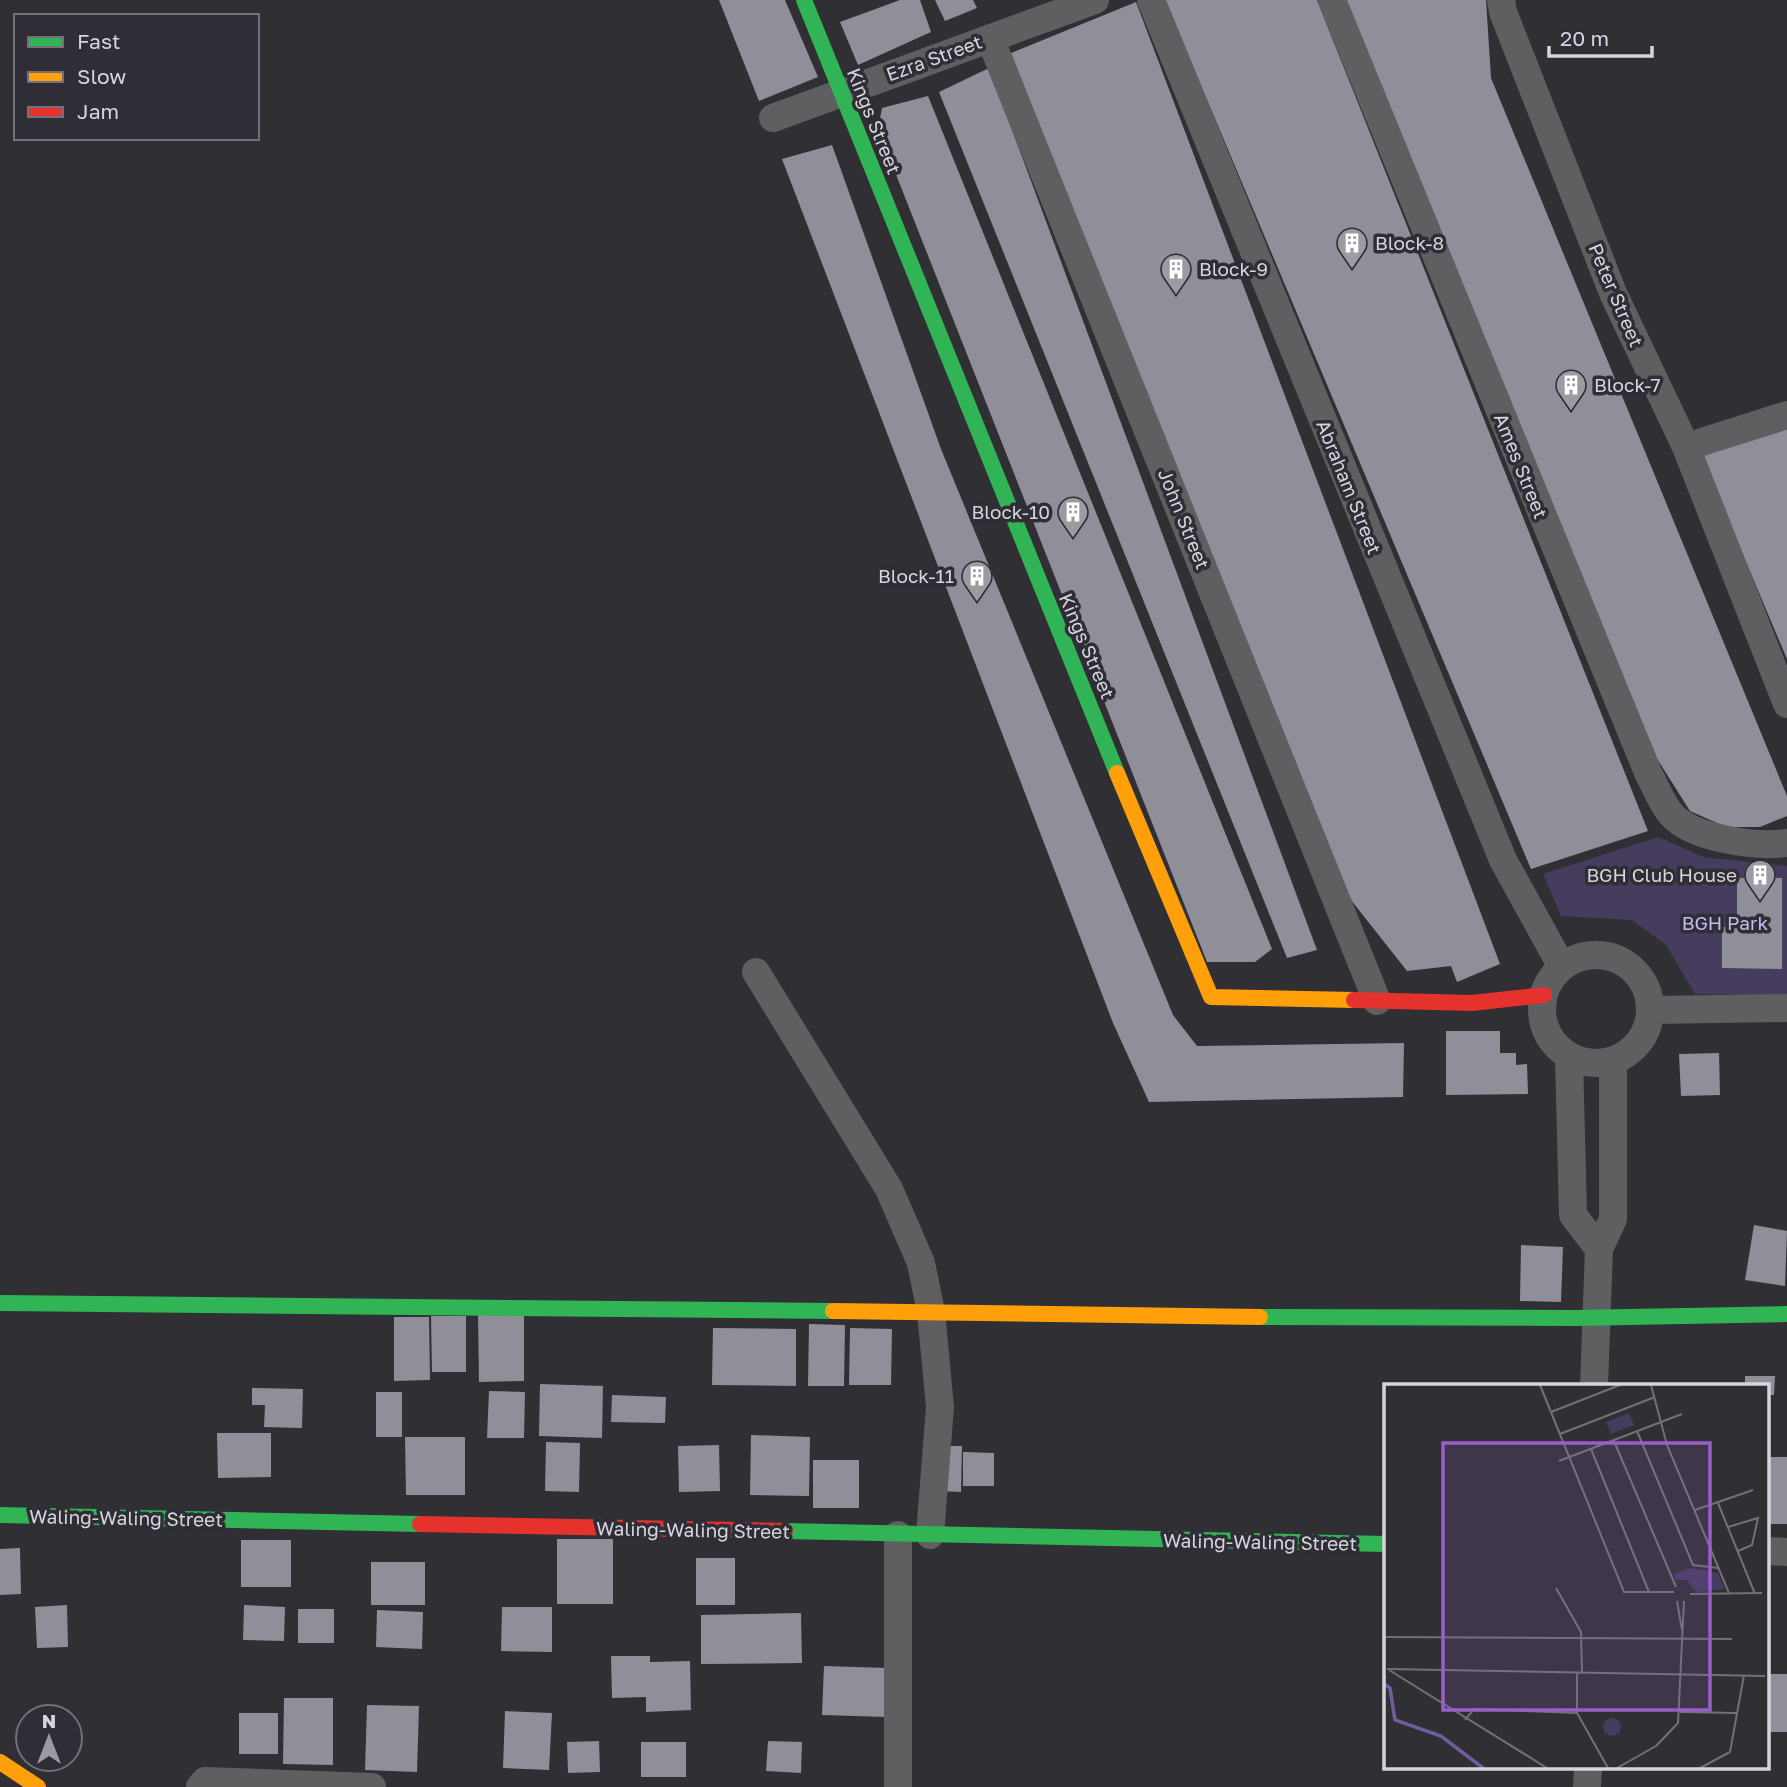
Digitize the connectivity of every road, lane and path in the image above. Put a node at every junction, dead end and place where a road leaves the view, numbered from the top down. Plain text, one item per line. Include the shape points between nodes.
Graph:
1 (804, 0) edge
2 (1095, 0) edge
3 (1151, 0) edge
4 (1332, 0) edge
5 (1501, 0) edge
6 (990, 38) junction
7 (839, 92) junction
8 (773, 118) dead end
9 (1787, 415) edge
10 (1686, 447) junction
11 (1787, 704) edge
12 (1787, 844) edge
13 (1562, 967) junction
14 (756, 972) dead end
15 (1544, 995) junction
16 (1377, 1001) junction
17 (1787, 1008) edge
18 (1651, 1010) junction
19 (1569, 1056) junction
20 (1613, 1060) junction
21 (1599, 1249) junction
22 (0, 1303) edge
23 (931, 1312) junction
24 (1787, 1314) edge
25 (1596, 1320) junction
26 (1594, 1384) edge
27 (0, 1515) edge
28 (898, 1535) junction
29 (930, 1535) junction
30 (1384, 1544) edge
31 (0, 1762) edge
32 (38, 1787) edge
33 (200, 1787) edge
34 (372, 1787) edge
35 (898, 1787) edge

1 - 7 street, Kings Street
2 - 6 street, Ezra Street
3 - 13 street, Abraham Street via 1503,860
4 - 12 street, Ames Street via 1649,775 1671,815 1693,829 1732,841
5 - 10 street, Peter Street via 1613,293
6 - 7 street, Ezra Street
6 - 16 street, John Street
7 - 8 street, Ezra Street
7 - 16 street, Kings Street via 1211,997
9 - 10 street
10 - 11 street, Peter Street
13 - 15 street via 1550,979
13 - 18 street via 1594,956 1619,961 1639,977
14 - 23 street via 889,1189 921,1262
15 - 16 street, Kings Street via 1472,1003
15 - 19 street via 1541,1013 1546,1030
17 - 18 street
18 - 20 street via 1640,1041
19 - 20 street via 1583,1062
19 - 21 street via 1573,1214
20 - 21 street via 1613,1219
21 - 25 street
22 - 23 street
23 - 25 street
23 - 29 street via 940,1408
24 - 25 street
25 - 26 street
27 - 28 street, Waling-Waling Street
28 - 29 street, Waling-Waling Street
28 - 35 street
29 - 30 street, Waling-Waling Street
31 - 32 street
33 - 34 street via 205,1781

